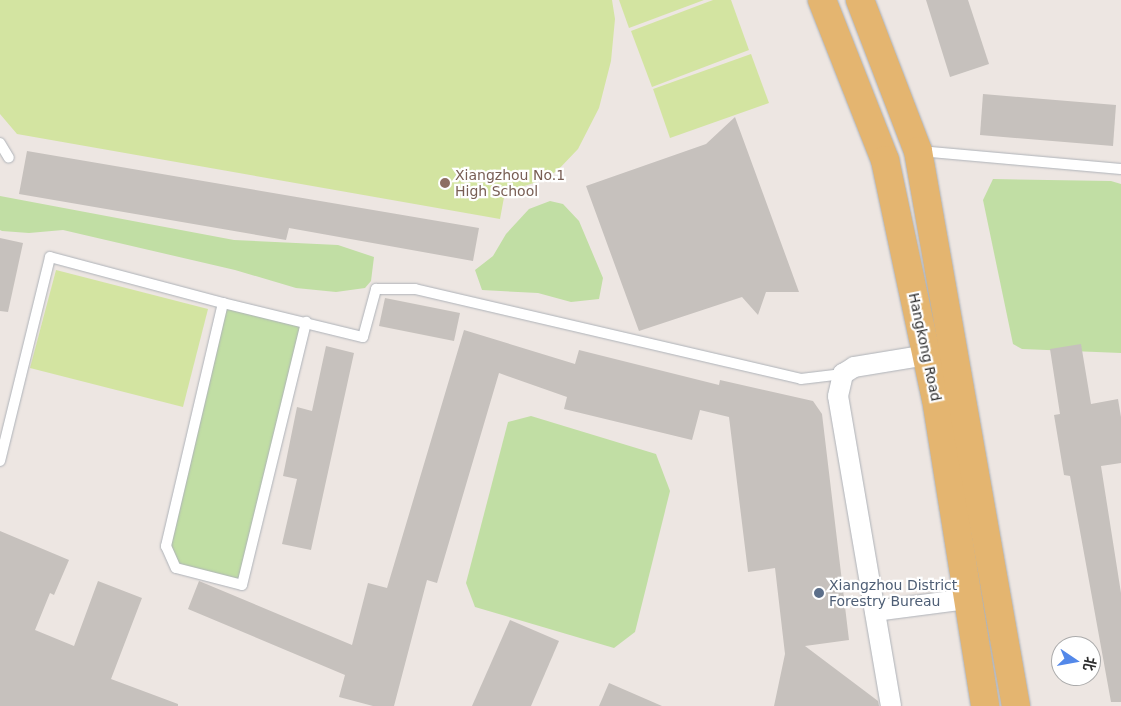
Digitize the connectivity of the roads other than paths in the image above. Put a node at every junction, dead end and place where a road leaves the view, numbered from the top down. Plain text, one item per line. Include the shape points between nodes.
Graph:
1 (822, 0) edge
2 (860, 0) edge
3 (0, 143) edge
4 (918, 151) junction
5 (9, 158) dead end
6 (1121, 169) edge
7 (223, 303) junction
8 (306, 322) junction
9 (927, 355) junction
10 (843, 374) junction
11 (0, 460) edge
12 (968, 599) junction
13 (875, 611) junction
14 (891, 706) edge
15 (984, 706) edge
16 (1016, 706) edge

1 - 9 main road, Hangkong Road via 885,160
2 - 4 main road, Hangkong Road
3 - 5 lane
4 - 6 lane
4 - 16 main road, Hangkong Road
7 - 8 lane
7 - 8 lane via 166,546 176,568 242,586
7 - 11 lane via 50,258
8 - 10 lane via 363,337 376,289 415,289 801,379
9 - 10 street via 854,367
9 - 12 main road, Hangkong Road
10 - 13 street via 838,396
12 - 13 street
12 - 15 main road, Hangkong Road
13 - 14 street

